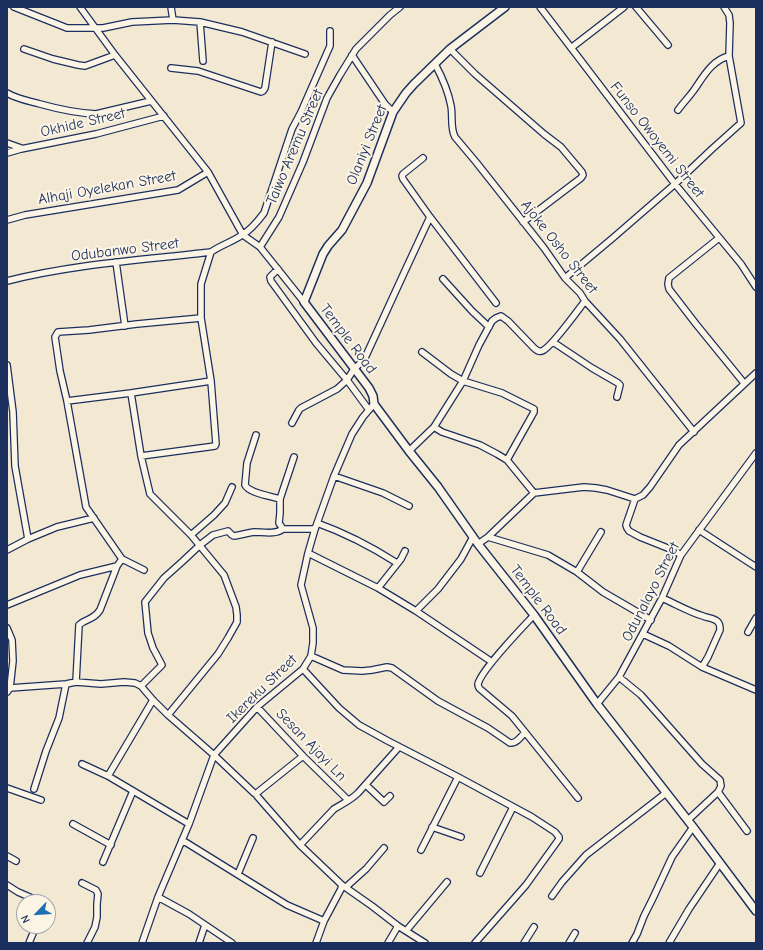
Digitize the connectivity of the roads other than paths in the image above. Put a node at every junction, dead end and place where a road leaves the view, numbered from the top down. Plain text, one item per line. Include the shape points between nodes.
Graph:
1 (14, 7) edge
2 (80, 7) edge
3 (171, 7) edge
4 (400, 7) edge
5 (505, 7) edge
6 (540, 7) edge
7 (624, 7) edge
8 (636, 7) edge
9 (724, 7) edge
10 (174, 20) junction
11 (200, 22) junction
12 (95, 28) junction
13 (330, 31) dead end
14 (272, 42) junction
15 (668, 45) dead end
16 (571, 48) junction
17 (24, 49) dead end
18 (450, 49) junction
19 (305, 54) dead end
20 (352, 55) junction
21 (115, 56) junction
22 (729, 56) junction
23 (203, 61) dead end
24 (435, 64) junction
25 (171, 68) dead end
26 (7, 93) edge
27 (151, 101) junction
28 (678, 110) dead end
29 (393, 112) junction
30 (164, 116) junction
31 (7, 143) edge
32 (21, 149) junction
33 (7, 153) edge
34 (423, 158) dead end
35 (208, 172) junction
36 (675, 184) junction
37 (430, 217) junction
38 (7, 220) edge
39 (523, 222) junction
40 (245, 236) junction
41 (720, 238) junction
42 (259, 247) junction
43 (211, 252) junction
44 (116, 262) junction
45 (278, 269) junction
46 (565, 278) junction
47 (443, 279) dead end
48 (7, 281) edge
49 (756, 287) edge
50 (585, 301) junction
51 (304, 302) junction
52 (496, 303) dead end
53 (201, 318) junction
54 (125, 326) junction
55 (489, 328) junction
56 (552, 342) junction
57 (422, 352) dead end
58 (7, 365) edge
59 (354, 369) junction
60 (756, 373) edge
61 (348, 380) junction
62 (211, 381) junction
63 (462, 381) junction
64 (744, 383) junction
65 (131, 393) junction
66 (617, 397) dead end
67 (67, 401) junction
68 (374, 404) junction
69 (369, 410) junction
70 (292, 423) dead end
71 (434, 427) junction
72 (694, 432) junction
73 (256, 435) dead end
74 (409, 451) junction
75 (756, 453) edge
76 (141, 456) junction
77 (294, 457) dead end
78 (507, 460) junction
79 (334, 476) junction
80 (232, 487) dead end
81 (534, 493) junction
82 (280, 499) junction
83 (635, 500) junction
84 (409, 506) dead end
85 (94, 518) junction
86 (316, 526) junction
87 (283, 528) junction
88 (699, 530) junction
89 (601, 532) dead end
90 (473, 537) junction
91 (488, 537) junction
92 (28, 539) junction
93 (196, 540) junction
94 (478, 544) junction
95 (7, 550) edge
96 (405, 551) dead end
97 (308, 552) junction
98 (681, 555) junction
99 (122, 559) junction
100 (397, 563) junction
101 (117, 566) junction
102 (756, 567) edge
103 (144, 570) dead end
104 (577, 572) junction
105 (378, 588) junction
106 (662, 598) junction
107 (7, 605) edge
108 (416, 611) junction
109 (534, 615) junction
110 (756, 618) edge
111 (650, 620) junction
112 (7, 628) edge
113 (748, 632) dead end
114 (643, 634) junction
115 (311, 656) junction
116 (492, 662) junction
117 (702, 667) junction
118 (303, 669) junction
119 (619, 677) junction
120 (76, 682) junction
121 (66, 684) junction
122 (141, 686) junction
123 (8, 690) edge
124 (756, 690) edge
125 (153, 700) junction
126 (597, 704) junction
127 (257, 707) junction
128 (168, 715) junction
129 (525, 732) junction
130 (399, 747) junction
131 (214, 755) junction
132 (303, 756) junction
133 (82, 764) dead end
134 (108, 776) junction
135 (458, 777) junction
136 (366, 785) junction
137 (7, 788) edge
138 (34, 789) dead end
139 (132, 791) junction
140 (718, 792) junction
141 (666, 793) junction
142 (256, 794) junction
143 (390, 796) dead end
144 (578, 798) dead end
145 (41, 800) dead end
146 (348, 800) junction
147 (513, 807) junction
148 (688, 820) junction
149 (73, 824) dead end
150 (189, 824) junction
151 (432, 827) junction
152 (693, 827) junction
153 (747, 831) dead end
154 (461, 837) dead end
155 (253, 838) dead end
156 (182, 840) junction
157 (111, 845) junction
158 (300, 845) junction
159 (384, 848) dead end
160 (420, 850) dead end
161 (7, 856) edge
162 (16, 861) dead end
163 (103, 862) dead end
164 (720, 863) junction
165 (480, 873) dead end
166 (238, 874) junction
167 (447, 882) dead end
168 (82, 883) dead end
169 (7, 885) edge
170 (344, 886) junction
171 (23, 894) edge
172 (552, 896) dead end
173 (158, 897) junction
174 (756, 911) edge
175 (324, 921) junction
176 (205, 925) junction
177 (398, 926) junction
178 (534, 927) dead end
179 (406, 931) junction
180 (575, 933) dead end
181 (87, 943) edge
182 (142, 943) edge
183 (199, 943) edge
184 (232, 943) edge
185 (316, 943) edge
186 (388, 943) edge
187 (425, 943) edge
188 (475, 943) edge
189 (524, 943) edge
190 (569, 943) edge
191 (632, 943) edge
192 (669, 943) edge

1 - 12 street via 67,28
2 - 12 street
3 - 10 street
4 - 20 street, Taiwo Aremu Street
5 - 18 street, Olaniyi Street
6 - 16 street, Funso Owoyemi Street
7 - 16 street
8 - 15 street
9 - 22 street via 730,23
10 - 11 street
10 - 12 street via 132,22
11 - 14 street
11 - 23 street
12 - 21 street
13 - 40 street, Odubanwo Street via 330,46 292,129 264,213
14 - 19 street
14 - 25 street via 265,88 261,92 198,71
16 - 36 street, Funso Owoyemi Street
17 - 21 street via 85,66
18 - 24 street, Olaniyi Street
18 - 39 street via 475,74 561,147 582,172 581,178
20 - 29 street
20 - 42 street, Taiwo Aremu Street via 327,98 303,162 278,217
21 - 27 street
22 - 28 street via 716,62
22 - 36 street via 741,123
24 - 29 street, Olaniyi Street via 406,93
24 - 39 street, Ajoke Osho Street via 447,90 455,138
26 - 27 street via 31,102 88,114
27 - 30 street
29 - 51 street, Olaniyi Street via 368,183 342,230 323,254
30 - 32 street, Okhide Street via 96,134
30 - 35 street
31 - 32 street
32 - 33 street, Okhide Street
34 - 37 street via 402,176
35 - 38 street, Alhaji Oyelekan Street via 178,190
35 - 40 street
36 - 41 street, Funso Owoyemi Street
36 - 46 street
37 - 52 street
37 - 59 street via 364,360
39 - 46 street, Ajoke Osho Street
40 - 42 street
40 - 43 street, Odubanwo Street
41 - 49 street, Funso Owoyemi Street
41 - 64 street via 669,278 668,284 669,289
42 - 45 street
43 - 44 street, Odubanwo Street
43 - 53 street via 201,284
44 - 48 street, Odubanwo Street
44 - 54 street
45 - 51 street
45 - 61 street via 270,277 271,281 316,343
46 - 50 street, Ajoke Osho Street
47 - 55 street
50 - 56 street
50 - 72 street, Ajoke Osho Street via 620,339
51 - 59 street, Temple Road
53 - 54 street
53 - 62 street
54 - 67 street via 56,334 60,371
55 - 56 street via 492,321 501,316 538,351 543,351
55 - 63 street
56 - 66 street via 618,383 620,385
57 - 63 street
58 - 92 street via 13,412 15,466
59 - 61 street
59 - 68 street, Temple Road via 369,388
60 - 64 street
61 - 69 street
61 - 70 street via 337,389 301,408
62 - 65 street
62 - 76 street via 215,446
63 - 71 street
63 - 78 street via 502,393 534,409
64 - 72 street
65 - 67 street
65 - 76 street
67 - 85 street via 86,507
68 - 69 street, Ikereku Street
68 - 74 street, Temple Road
69 - 79 street, Ikereku Street via 352,434
71 - 74 street
71 - 78 street
72 - 83 street via 679,445 643,495
73 - 82 street via 248,463 246,488
74 - 90 street, Temple Road
75 - 88 street, Odunalayo Street
76 - 93 street via 150,494
77 - 82 street
78 - 81 street
79 - 84 street via 383,493
79 - 86 street, Ikereku Street
80 - 93 street via 225,502
81 - 83 street via 584,487 607,490
81 - 91 street
82 - 87 street via 279,523
83 - 98 street via 626,525 629,531
85 - 92 street
85 - 99 street
86 - 87 street
86 - 97 street, Ikereku Street
86 - 100 street via 335,530
87 - 93 street via 275,532 254,532 234,536 228,530
88 - 98 street, Odunalayo Street
88 - 102 street
89 - 104 street
90 - 94 street, Temple Road
90 - 108 street via 461,559 438,589
91 - 94 street
91 - 104 street via 548,555
92 - 95 street
93 - 122 street via 183,561 164,578 145,602 148,633 162,665
93 - 128 street via 224,574 236,607 237,622 218,654
94 - 109 street, Temple Road
96 - 100 street
97 - 105 street
97 - 115 street, Ikereku Street via 301,585 313,628
98 - 106 street, Odunalayo Street
99 - 101 street
99 - 103 street
100 - 105 street
101 - 107 street via 80,575
101 - 120 street via 97,615 79,625
104 - 111 street via 603,592
105 - 108 street
106 - 111 street, Odunalayo Street
106 - 117 street via 715,620 720,625
108 - 116 street
109 - 116 street
109 - 126 street, Temple Road
110 - 113 street
111 - 114 street, Odunalayo Street
112 - 123 street via 12,640 13,654
114 - 117 street via 669,646
114 - 119 street, Odunalayo Street
115 - 118 street, Ikereku Street
115 - 129 street via 344,670 392,668 438,701 512,744
116 - 129 street via 478,686 512,716
117 - 124 street
118 - 127 street, Ikereku Street
118 - 130 street via 339,708 359,725
119 - 126 street, Odunalayo Street
119 - 140 street via 641,695 702,764 720,780 722,786
120 - 121 street
120 - 122 street via 135,683
121 - 123 street
121 - 138 street via 59,718
122 - 125 street
125 - 128 street
125 - 134 street
126 - 141 street, Temple Road
127 - 131 street, Ikereku Street
127 - 132 street, Sesan Ajayi Ln
128 - 131 street
129 - 144 street
130 - 135 street
130 - 136 street
131 - 142 street
131 - 150 street, Ikereku Street
132 - 142 street
132 - 146 street, Sesan Ajayi Ln
133 - 134 street
134 - 139 street
135 - 147 street
135 - 151 street
136 - 143 street via 384,802
136 - 146 street
137 - 145 street
139 - 150 street
139 - 157 street
140 - 148 street
140 - 153 street
141 - 148 street, Temple Road
141 - 172 street via 586,855
142 - 158 street
146 - 158 street via 334,810
147 - 165 street
147 - 188 street via 555,832 559,839 526,886
148 - 152 street, Temple Road
149 - 157 street
150 - 156 street, Ikereku Street
151 - 154 street
151 - 160 street
152 - 164 street, Temple Road
152 - 191 street via 672,857
155 - 166 street
156 - 166 street
156 - 173 street, Ikereku Street
157 - 163 street
158 - 170 street
159 - 170 street via 366,869
161 - 162 street
164 - 174 street, Temple Road
164 - 192 street
166 - 175 street via 287,905
167 - 179 street
168 - 181 street via 96,890 98,894 95,927
169 - 171 street
170 - 175 street
170 - 177 street
173 - 176 street
173 - 182 street, Ikereku Street
175 - 185 street
176 - 183 street
176 - 184 street
177 - 179 street
177 - 186 street
178 - 189 street
179 - 187 street
180 - 190 street

